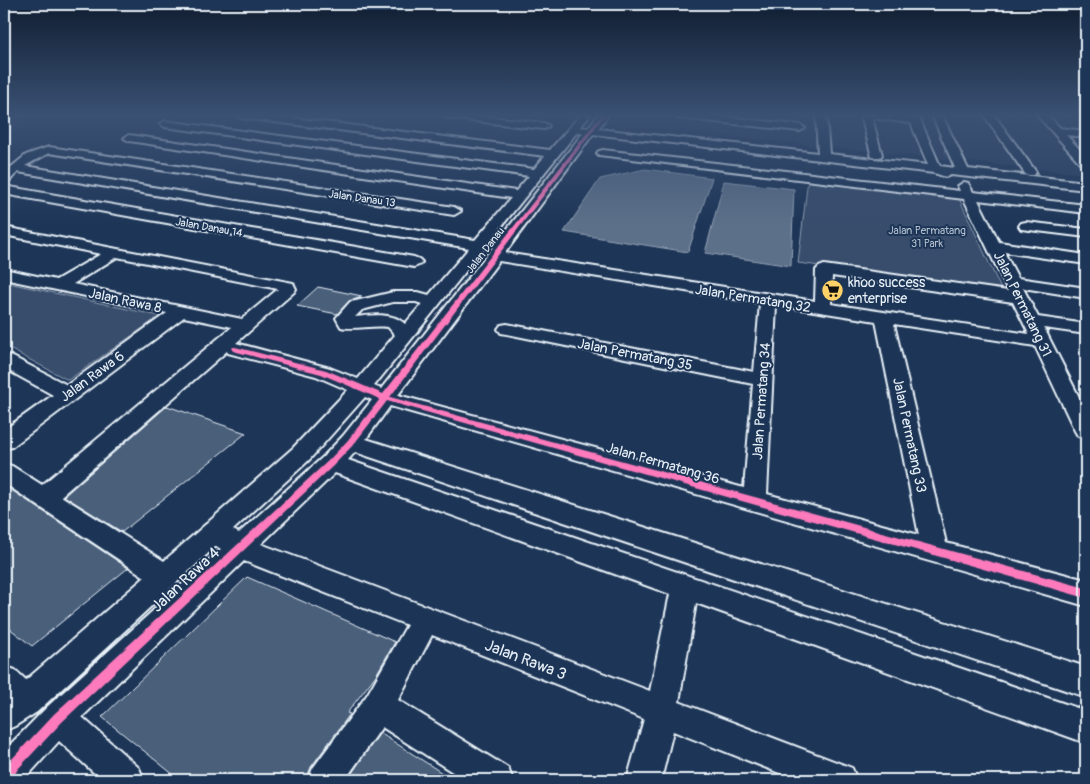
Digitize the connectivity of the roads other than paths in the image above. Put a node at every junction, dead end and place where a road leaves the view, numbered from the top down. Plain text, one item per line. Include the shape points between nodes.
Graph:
1 (40, 152) edge
2 (59, 152) edge
3 (98, 152) edge
4 (207, 152) edge
5 (322, 152) edge
6 (374, 152) edge
7 (555, 152) edge
8 (564, 152) edge
9 (764, 152) edge
10 (821, 152) edge
11 (875, 152) edge
12 (928, 152) edge
13 (953, 152) edge
14 (1015, 152) edge
15 (1076, 152) edge
16 (603, 153) dead end
17 (824, 153) junction
18 (876, 155) junction
19 (88, 156) junction
20 (1086, 163) edge
21 (301, 165) junction
22 (933, 165) junction
23 (159, 167) junction
24 (16, 168) junction
25 (961, 171) junction
26 (760, 172) junction
27 (1030, 172) junction
28 (537, 173) junction
29 (4, 178) edge
30 (1086, 178) edge
31 (270, 184) junction
32 (121, 185) junction
33 (1086, 186) edge
34 (4, 190) edge
35 (519, 195) junction
36 (969, 195) junction
37 (236, 205) junction
38 (1086, 209) edge
39 (454, 211) dead end
40 (204, 226) junction
41 (1026, 226) dead end
42 (4, 231) edge
43 (1086, 233) edge
44 (478, 245) junction
45 (994, 246) junction
46 (116, 252) junction
47 (494, 256) junction
48 (1086, 259) edge
49 (414, 262) dead end
50 (4, 274) edge
51 (1012, 282) junction
52 (58, 286) junction
53 (1086, 293) edge
54 (1020, 298) junction
55 (768, 301) junction
56 (432, 302) junction
57 (823, 309) junction
58 (180, 311) junction
59 (884, 318) junction
60 (1031, 320) junction
61 (246, 325) junction
62 (506, 328) dead end
63 (1086, 329) edge
64 (405, 335) junction
65 (1042, 342) junction
66 (235, 349) dead end
67 (4, 360) edge
68 (762, 380) junction
69 (362, 388) junction
70 (68, 394) junction
71 (385, 398) junction
72 (1086, 428) edge
73 (4, 441) edge
74 (351, 442) junction
75 (331, 463) junction
76 (4, 472) edge
77 (43, 498) junction
78 (755, 502) junction
79 (214, 531) junction
80 (239, 548) junction
81 (935, 551) junction
82 (165, 576) junction
83 (685, 587) junction
84 (1086, 593) edge
85 (425, 620) junction
86 (1086, 682) edge
87 (11, 699) edge
88 (378, 706) junction
89 (662, 711) junction
90 (58, 718) junction
91 (1086, 727) edge
92 (4, 780) edge
93 (128, 780) edge
94 (325, 780) edge
95 (496, 780) edge
96 (644, 780) edge
97 (840, 780) edge

1 - 24 street, Jalan Danau 13
2 - 19 street, Jalan Danau 13
3 - 19 street
4 - 21 street
5 - 21 street
6 - 28 street
7 - 28 street, Jalan Danau
8 - 47 street, Jalan Danau
9 - 26 street
10 - 17 street
11 - 18 street
12 - 22 street
13 - 25 street, Jalan Permatang 31
14 - 27 street
15 - 20 street
16 - 26 street
17 - 18 street
17 - 22 street
18 - 22 street
19 - 23 street, Jalan Danau 13
21 - 31 street
21 - 35 street
22 - 25 street
23 - 31 street, Jalan Danau 13
23 - 32 street
24 - 29 street
24 - 32 street
25 - 27 street
25 - 33 street
25 - 36 street, Jalan Permatang 31
26 - 36 street
27 - 30 street
28 - 35 street, Jalan Danau
31 - 37 street
31 - 39 street, Jalan Danau 13
32 - 37 street
34 - 40 street, Jalan Danau 14
35 - 44 street, Jalan Danau
36 - 38 street
36 - 45 street, Jalan Permatang 31
37 - 40 street
37 - 44 street
40 - 49 street, Jalan Danau 14
41 - 43 street
42 - 46 street
44 - 56 street, Jalan Danau
45 - 48 street
45 - 51 street, Jalan Permatang 31
46 - 52 street
46 - 61 street via 287,286 288,289
47 - 55 street, Jalan Permatang 32
47 - 71 street, Jalan Danau
50 - 52 street, Jalan Rawa 8
51 - 53 street
51 - 54 street, Jalan Permatang 31
52 - 58 street, Jalan Rawa 8
54 - 57 street via 824,270
54 - 60 street, Jalan Permatang 31
55 - 57 street, Jalan Permatang 32
55 - 68 street, Jalan Permatang 34
56 - 64 street, Jalan Danau
56 - 64 street via 418,297 393,297 356,306 344,318 347,323 393,322
57 - 59 street, Jalan Permatang 32
58 - 61 street, Jalan Rawa 8
58 - 70 street, Jalan Rawa 6
59 - 65 street, Jalan Permatang 32
59 - 81 street, Jalan Permatang 33
60 - 63 street
60 - 65 street, Jalan Permatang 31
61 - 77 street
62 - 68 street, Jalan Permatang 35
64 - 69 street, Jalan Danau
65 - 72 street, Jalan Permatang 31
66 - 69 street, Jalan Permatang 36 via 323,372
67 - 70 street
68 - 78 street, Jalan Permatang 34
69 - 71 street, Jalan Permatang 36
69 - 79 street, Jalan Rawa 4 via 300,454
70 - 73 street, Jalan Rawa 6
71 - 74 street, Jalan Rawa 4
71 - 78 street, Jalan Permatang 36
74 - 75 street, Jalan Rawa 4
74 - 86 street
75 - 80 street, Jalan Rawa 4
75 - 83 street
76 - 77 street
77 - 82 street
78 - 81 street, Jalan Permatang 36
79 - 80 street, Jalan Rawa 3
79 - 82 street, Jalan Rawa 4
80 - 85 street, Jalan Rawa 3
80 - 90 street, Jalan Rawa 4
81 - 84 street, Jalan Permatang 36
82 - 87 street, Jalan Rawa 4
83 - 89 street
83 - 91 street
85 - 88 street
85 - 89 street, Jalan Rawa 3
88 - 94 street
88 - 95 street
89 - 96 street
89 - 97 street, Jalan Rawa 3
90 - 92 street, Jalan Rawa 4 via 14,764
90 - 93 street

